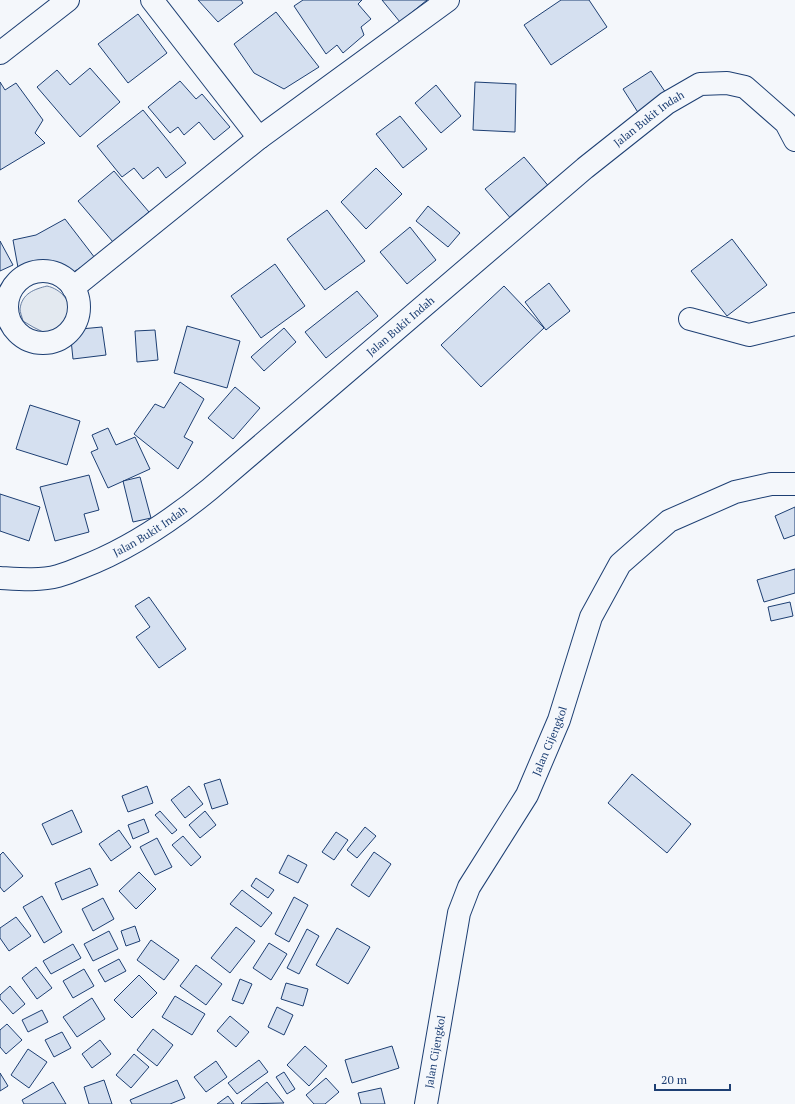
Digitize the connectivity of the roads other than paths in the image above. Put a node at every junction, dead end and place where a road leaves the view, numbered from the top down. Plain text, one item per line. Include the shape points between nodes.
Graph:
1 (68, 0) edge
2 (152, 0) edge
3 (448, 0) edge
4 (0, 53) edge
5 (792, 127) edge
6 (259, 138) junction
7 (73, 288) dead end
8 (690, 319) dead end
9 (795, 324) edge
10 (795, 484) edge
11 (0, 578) edge
12 (426, 1104) edge

1 - 4 street
2 - 6 street
3 - 6 street
5 - 11 street, Jalan Bukit Indah via 745,87 727,83 700,84 667,103 584,168 182,511 97,562 57,577 24,580
6 - 7 street
8 - 9 street via 749,335
10 - 12 street, Jalan Cijengkol via 771,484 735,492 669,521 620,564 591,617 559,720 527,795 466,894 459,914

